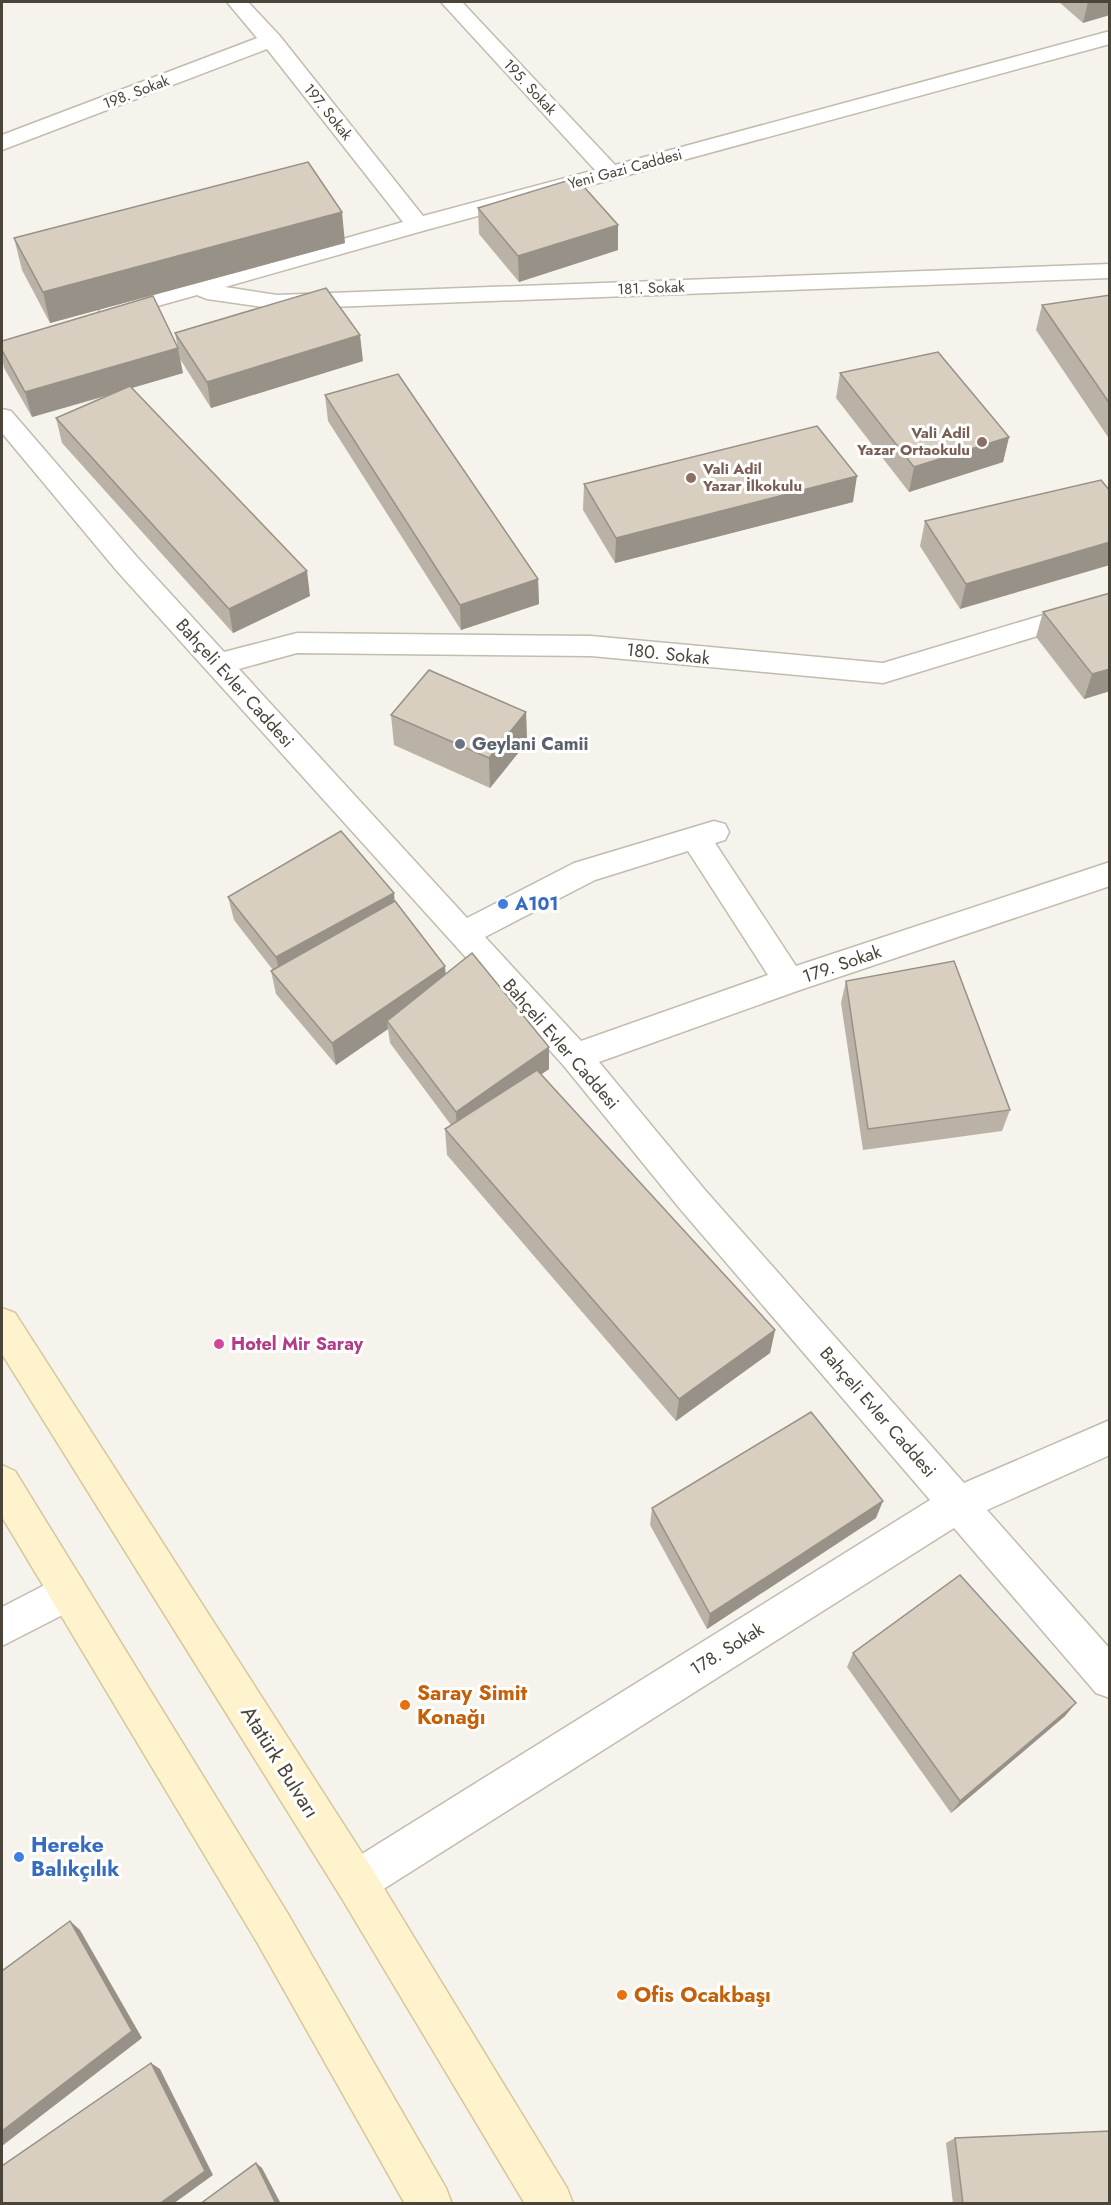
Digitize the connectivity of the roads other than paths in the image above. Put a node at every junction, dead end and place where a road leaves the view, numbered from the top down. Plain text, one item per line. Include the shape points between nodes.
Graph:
1 (237, 2) edge
2 (460, 3) edge
3 (1110, 37) edge
4 (271, 40) junction
5 (2, 143) edge
6 (610, 173) junction
7 (418, 225) junction
8 (1110, 271) edge
9 (193, 290) junction
10 (92, 318) edge
11 (2, 417) edge
12 (1110, 604) edge
13 (218, 664) junction
14 (1110, 874) edge
15 (463, 934) junction
16 (789, 981) junction
17 (575, 1057) junction
18 (2, 1324) edge
19 (1110, 1437) edge
20 (2, 1483) edge
21 (958, 1504) junction
22 (68, 1592) junction
23 (2, 1627) edge
24 (1110, 1679) edge
25 (356, 1882) junction
26 (430, 2204) edge
27 (551, 2204) edge

1 - 4 street, 197. Sokak
2 - 6 street, 195. Sokak
3 - 6 street, Yeni Gazi Caddesi
4 - 5 street, 198. Sokak
4 - 7 street, 197. Sokak
6 - 7 street, Yeni Gazi Caddesi
7 - 9 street, Yeni Gazi Caddesi
8 - 9 street, 181. Sokak via 277,302
9 - 10 street, Yeni Gazi Caddesi
11 - 13 street, Bahçeli Evler Caddesi
12 - 13 street, 180. Sokak via 883,673 591,646 297,643
13 - 15 street, Bahçeli Evler Caddesi
14 - 16 street, 179. Sokak
15 - 16 street via 585,871 704,835
15 - 17 street, Bahçeli Evler Caddesi
16 - 17 street, 179. Sokak
17 - 21 street, Bahçeli Evler Caddesi via 701,1209
18 - 25 main road, Atatürk Bulvarı
19 - 21 street, 178. Sokak
20 - 22 main road
21 - 24 street, Bahçeli Evler Caddesi
21 - 25 street, 178. Sokak
22 - 23 street
22 - 26 main road via 273,1929
25 - 27 main road, Atatürk Bulvarı

